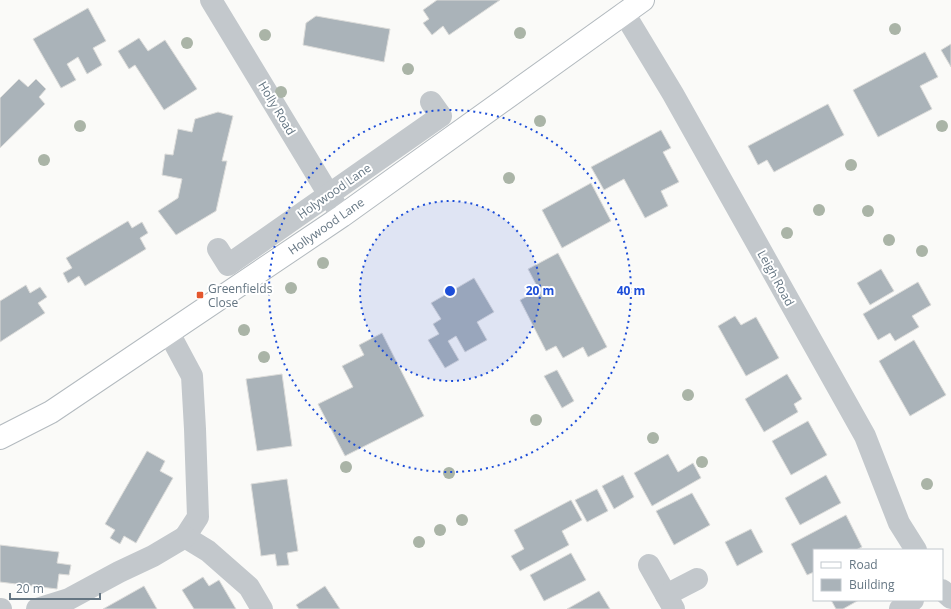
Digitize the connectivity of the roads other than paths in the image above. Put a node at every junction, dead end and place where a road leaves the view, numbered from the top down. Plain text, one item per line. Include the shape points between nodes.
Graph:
1 (211, 0) edge
2 (643, 0) edge
3 (624, 13) junction
4 (431, 102) dead end
5 (329, 195) junction
6 (342, 216) junction
7 (218, 249) dead end
8 (169, 333) junction
9 (0, 438) edge
10 (185, 537) junction
11 (915, 549) edge
12 (649, 565) dead end
13 (697, 579) dead end
14 (943, 591) edge
15 (951, 598) edge
16 (912, 601) edge
17 (670, 602) edge
18 (34, 609) edge
19 (37, 609) edge
20 (262, 609) edge
21 (900, 609) edge

1 - 5 street, Holly Road
2 - 3 main road, Hollywood Lane
3 - 6 main road, Hollywood Lane
3 - 11 street, Leigh Road via 673,94 865,436 899,523
4 - 5 street, Holywood Lane via 441,116
5 - 6 street, Holly Road
5 - 7 street, Holywood Lane via 228,265
6 - 8 main road, Hollywood Lane
8 - 9 main road, Hollywood Lane via 51,412
8 - 10 street via 192,376 198,517
10 - 19 street via 69,599
10 - 20 street via 208,551 249,587
12 - 17 street
13 - 17 street
14 - 15 street
16 - 21 street
18 - 19 street

